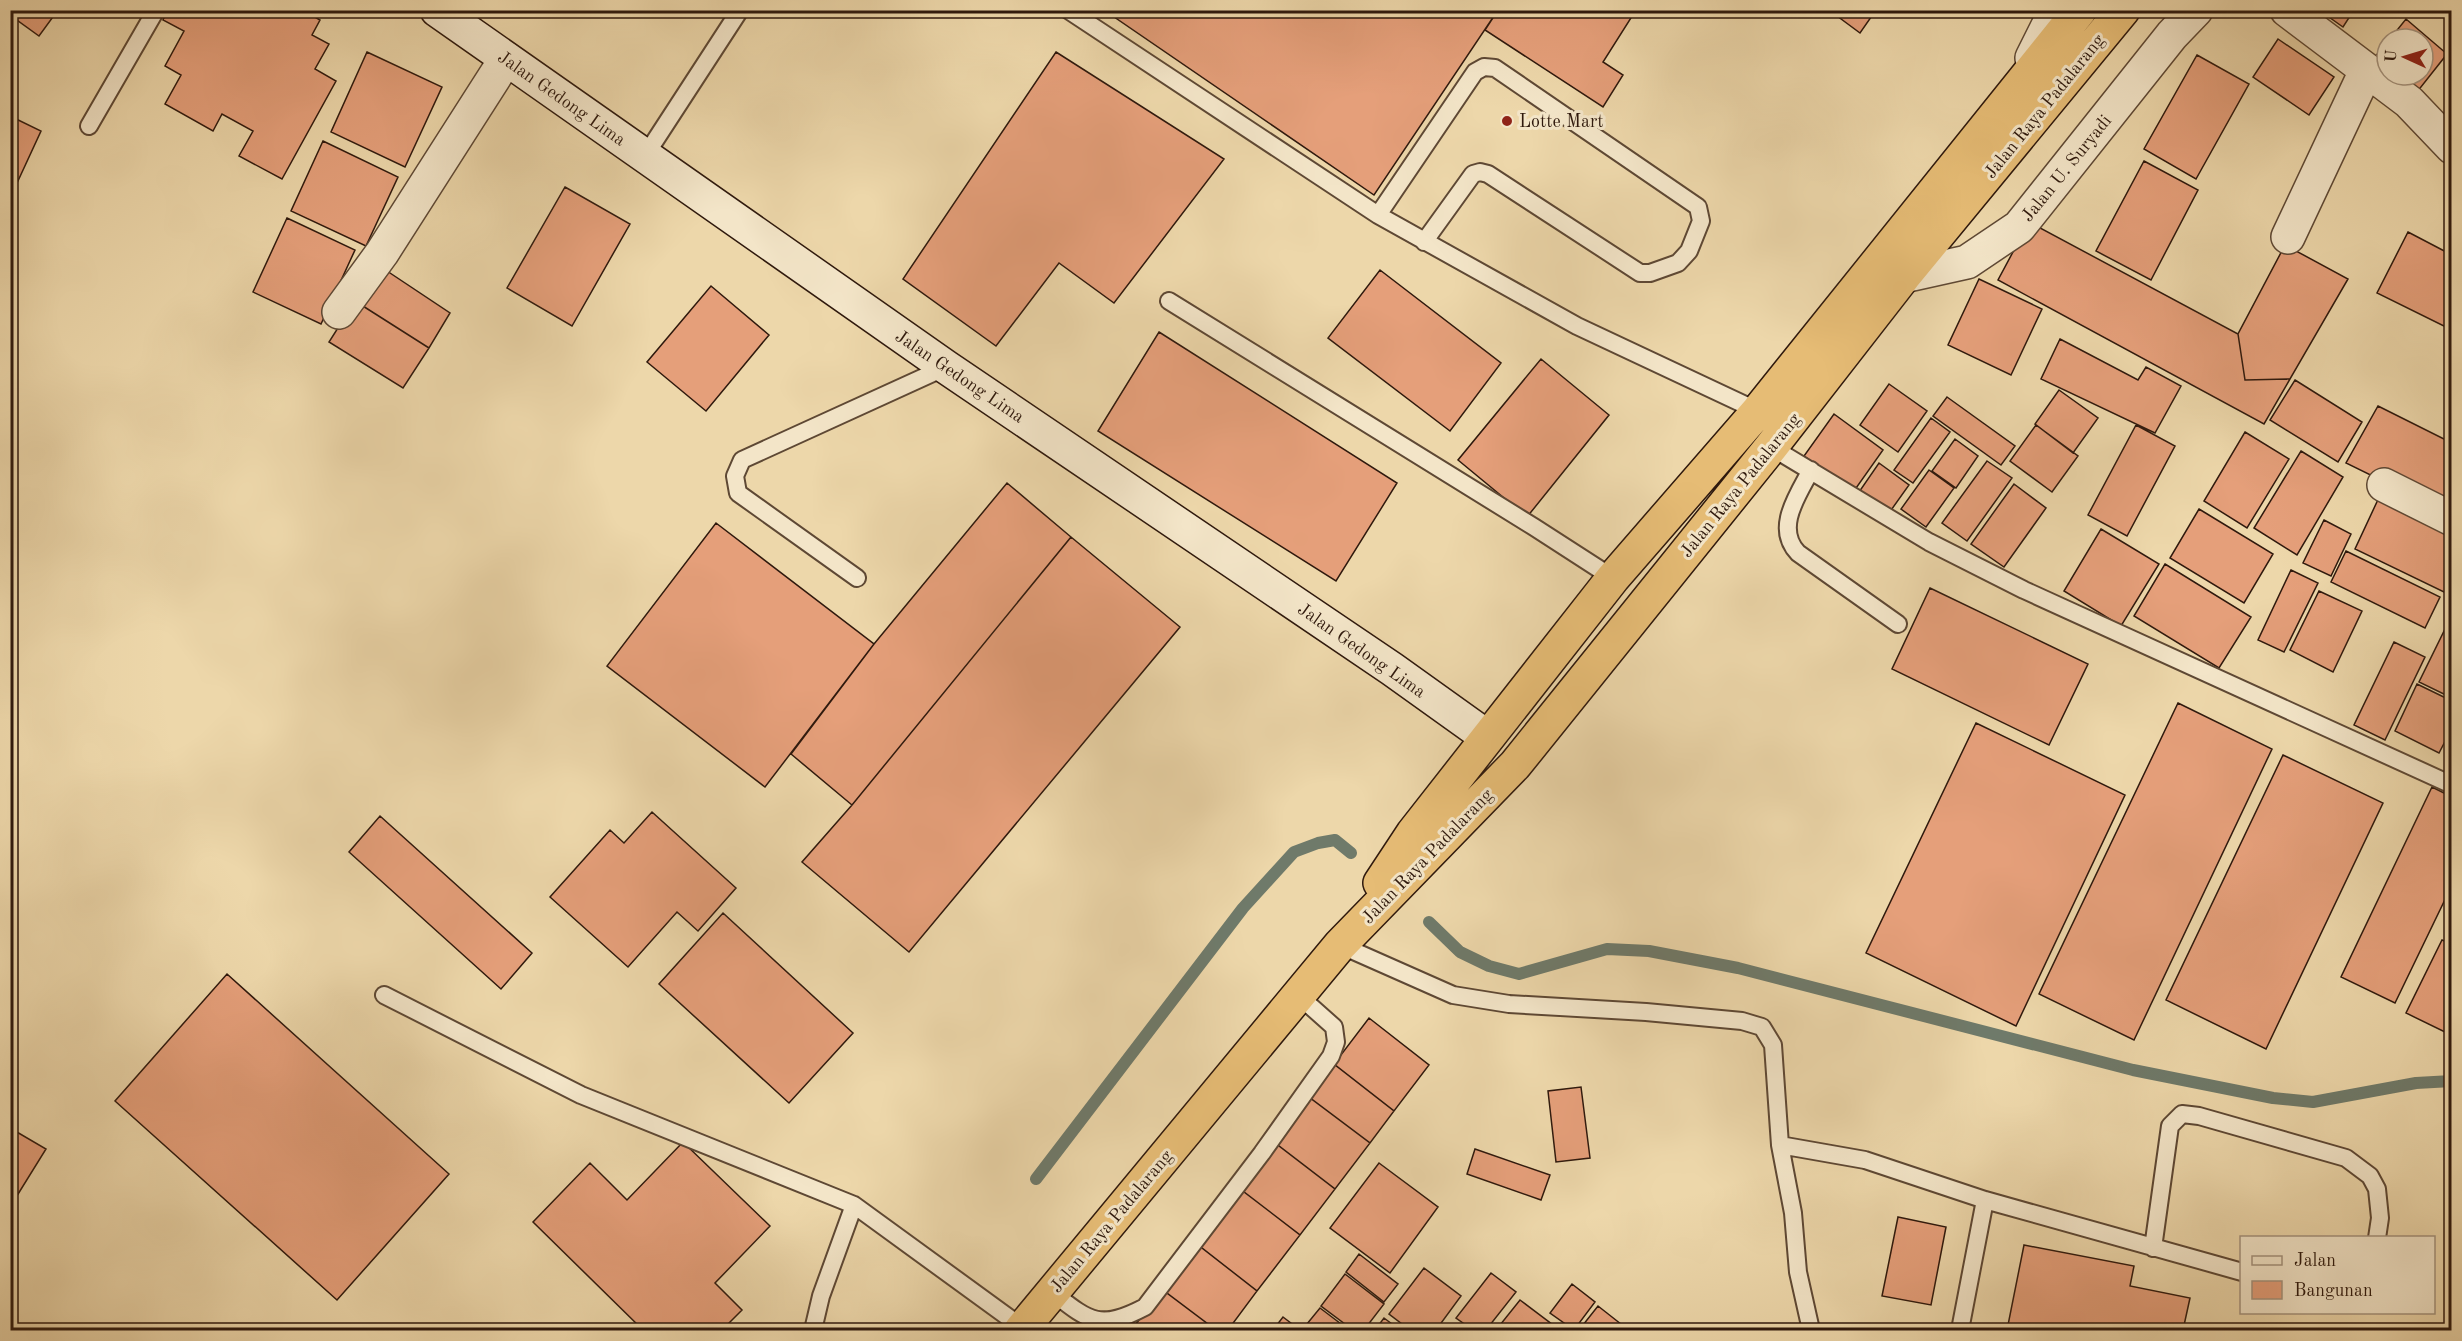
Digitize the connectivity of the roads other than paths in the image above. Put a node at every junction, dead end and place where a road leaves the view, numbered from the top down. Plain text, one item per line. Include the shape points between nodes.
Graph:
1 (156, 10) edge
2 (437, 10) edge
3 (740, 10) edge
4 (1068, 10) edge
5 (2056, 10) edge
6 (2080, 10) edge
7 (2123, 10) edge
8 (2196, 10) edge
9 (2287, 10) edge
10 (506, 59) junction
11 (2366, 71) junction
12 (2018, 86) junction
13 (89, 126) dead end
14 (2451, 147) edge
15 (645, 156) junction
16 (1378, 215) junction
17 (2288, 237) dead end
18 (1424, 242) junction
19 (1904, 276) junction
20 (1169, 301) dead end
21 (339, 312) dead end
22 (946, 367) junction
23 (1758, 411) junction
24 (1771, 447) junction
25 (1811, 470) junction
26 (2384, 486) dead end
27 (2451, 519) edge
28 (857, 578) dead end
29 (1613, 578) junction
30 (1898, 624) dead end
31 (1486, 737) junction
32 (2451, 785) edge
33 (1340, 945) junction
34 (384, 995) dead end
35 (1298, 995) junction
36 (1780, 1145) junction
37 (1985, 1200) junction
38 (854, 1205) junction
39 (2377, 1236) edge
40 (2152, 1248) junction
41 (2240, 1272) edge
42 (1052, 1292) junction
43 (813, 1330) edge
44 (1023, 1330) edge
45 (1811, 1330) edge
46 (1960, 1330) edge

1 - 13 lane
2 - 10 street, Jalan Gedong Lima
3 - 15 lane
4 - 16 lane
5 - 12 street
6 - 12 highway, Jalan Raya Padalarang
7 - 19 highway, Jalan Raya Padalarang
8 - 19 street, Jalan U. Suryadi via 2019,227 1967,262
9 - 11 street
10 - 15 street, Jalan Gedong Lima
10 - 21 street via 382,253
11 - 14 street via 2409,102
11 - 17 street
12 - 23 highway, Jalan Raya Padalarang
15 - 22 street, Jalan Gedong Lima
16 - 18 lane
16 - 18 lane via 1475,72 1484,67 1495,68 1698,207 1701,221 1689,251 1678,263 1641,273 1480,172 1473,174
18 - 23 lane via 1577,326
19 - 24 highway, Jalan Raya Padalarang
20 - 29 lane
22 - 28 lane via 742,460 735,476 738,493
22 - 31 street, Jalan Gedong Lima
23 - 29 highway, Jalan Raya Padalarang
24 - 25 lane
24 - 33 highway, Jalan Raya Padalarang via 1515,765
25 - 30 lane via 1792,506 1787,534 1790,545
25 - 32 lane via 1929,542 2024,590
26 - 27 street
29 - 31 highway, Jalan Raya Padalarang
31 - 33 highway, Jalan Raya Padalarang via 1413,833
33 - 35 highway, Jalan Raya Padalarang
33 - 36 lane via 1453,995 1509,1004 1742,1021 1762,1027 1773,1045
34 - 38 lane via 581,1095
35 - 42 highway, Jalan Raya Padalarang
35 - 42 lane via 1334,1027 1336,1042 1331,1056 1145,1307 1124,1318 1103,1321 1085,1317
36 - 37 lane via 1865,1160
36 - 45 lane via 1793,1213 1798,1272
37 - 40 lane
37 - 46 lane
38 - 43 lane
38 - 44 lane
39 - 40 lane via 2377,1188 2370,1176 2346,1158 2182,1114 2170,1126
40 - 41 lane
42 - 44 highway, Jalan Raya Padalarang

